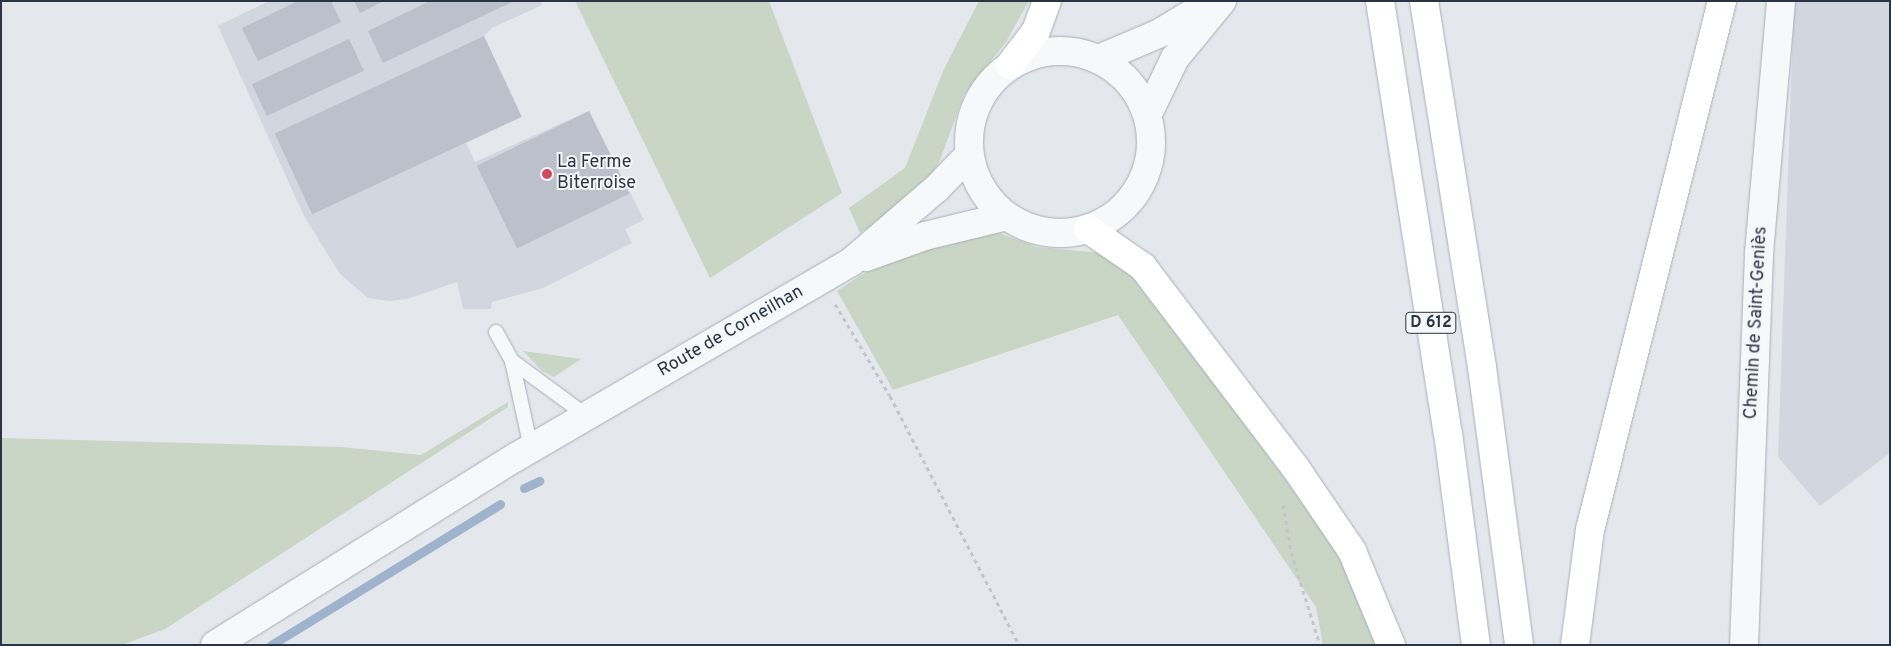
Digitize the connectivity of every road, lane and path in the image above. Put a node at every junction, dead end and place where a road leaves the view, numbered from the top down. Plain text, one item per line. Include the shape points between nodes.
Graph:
1 (1047, 1) edge
2 (1213, 1) edge
3 (1222, 1) edge
4 (1380, 1) edge
5 (1424, 1) edge
6 (1722, 1) edge
7 (1781, 12) edge
8 (1099, 59) junction
9 (1010, 65) junction
10 (1148, 114) junction
11 (970, 155) junction
12 (1007, 216) junction
13 (1088, 229) junction
14 (851, 262) junction
15 (816, 282) junction
16 (496, 332) dead end
17 (512, 361) junction
18 (587, 416) junction
19 (531, 448) junction
20 (1283, 503) dead end
21 (215, 645) edge
22 (1019, 645) edge
23 (1320, 645) edge
24 (1391, 645) edge
25 (1476, 645) edge
26 (1519, 645) edge
27 (1575, 645) edge
28 (1744, 645) edge

1 - 9 highway via 1036,31
2 - 8 street via 1158,34
3 - 10 street via 1175,58
4 - 25 highway, D 612 via 1445,414
5 - 26 highway, D 612 via 1482,367
6 - 27 highway via 1590,530
7 - 28 street, Chemin de Saint-Geniès via 1759,253
8 - 9 street via 1069,50 1038,52
8 - 10 street via 1120,72 1137,91
9 - 11 street via 990,82 977,104 969,129
10 - 13 street via 1152,143 1147,171 1134,196 1114,216
11 - 12 street via 976,178 989,199
11 - 14 street, Route de Corneilhan via 936,189
12 - 13 street via 1032,229 1060,233
12 - 14 street, Route de Corneilhan via 925,236
13 - 24 highway via 1143,267 1295,467 1352,551
14 - 15 street, Route de Corneilhan
15 - 18 street, Route de Corneilhan
15 - 22 path via 828,292 890,396
16 - 17 lane
17 - 18 lane
17 - 19 lane
18 - 19 street, Route de Corneilhan
19 - 21 street, Route de Corneilhan
20 - 23 path via 1291,552

